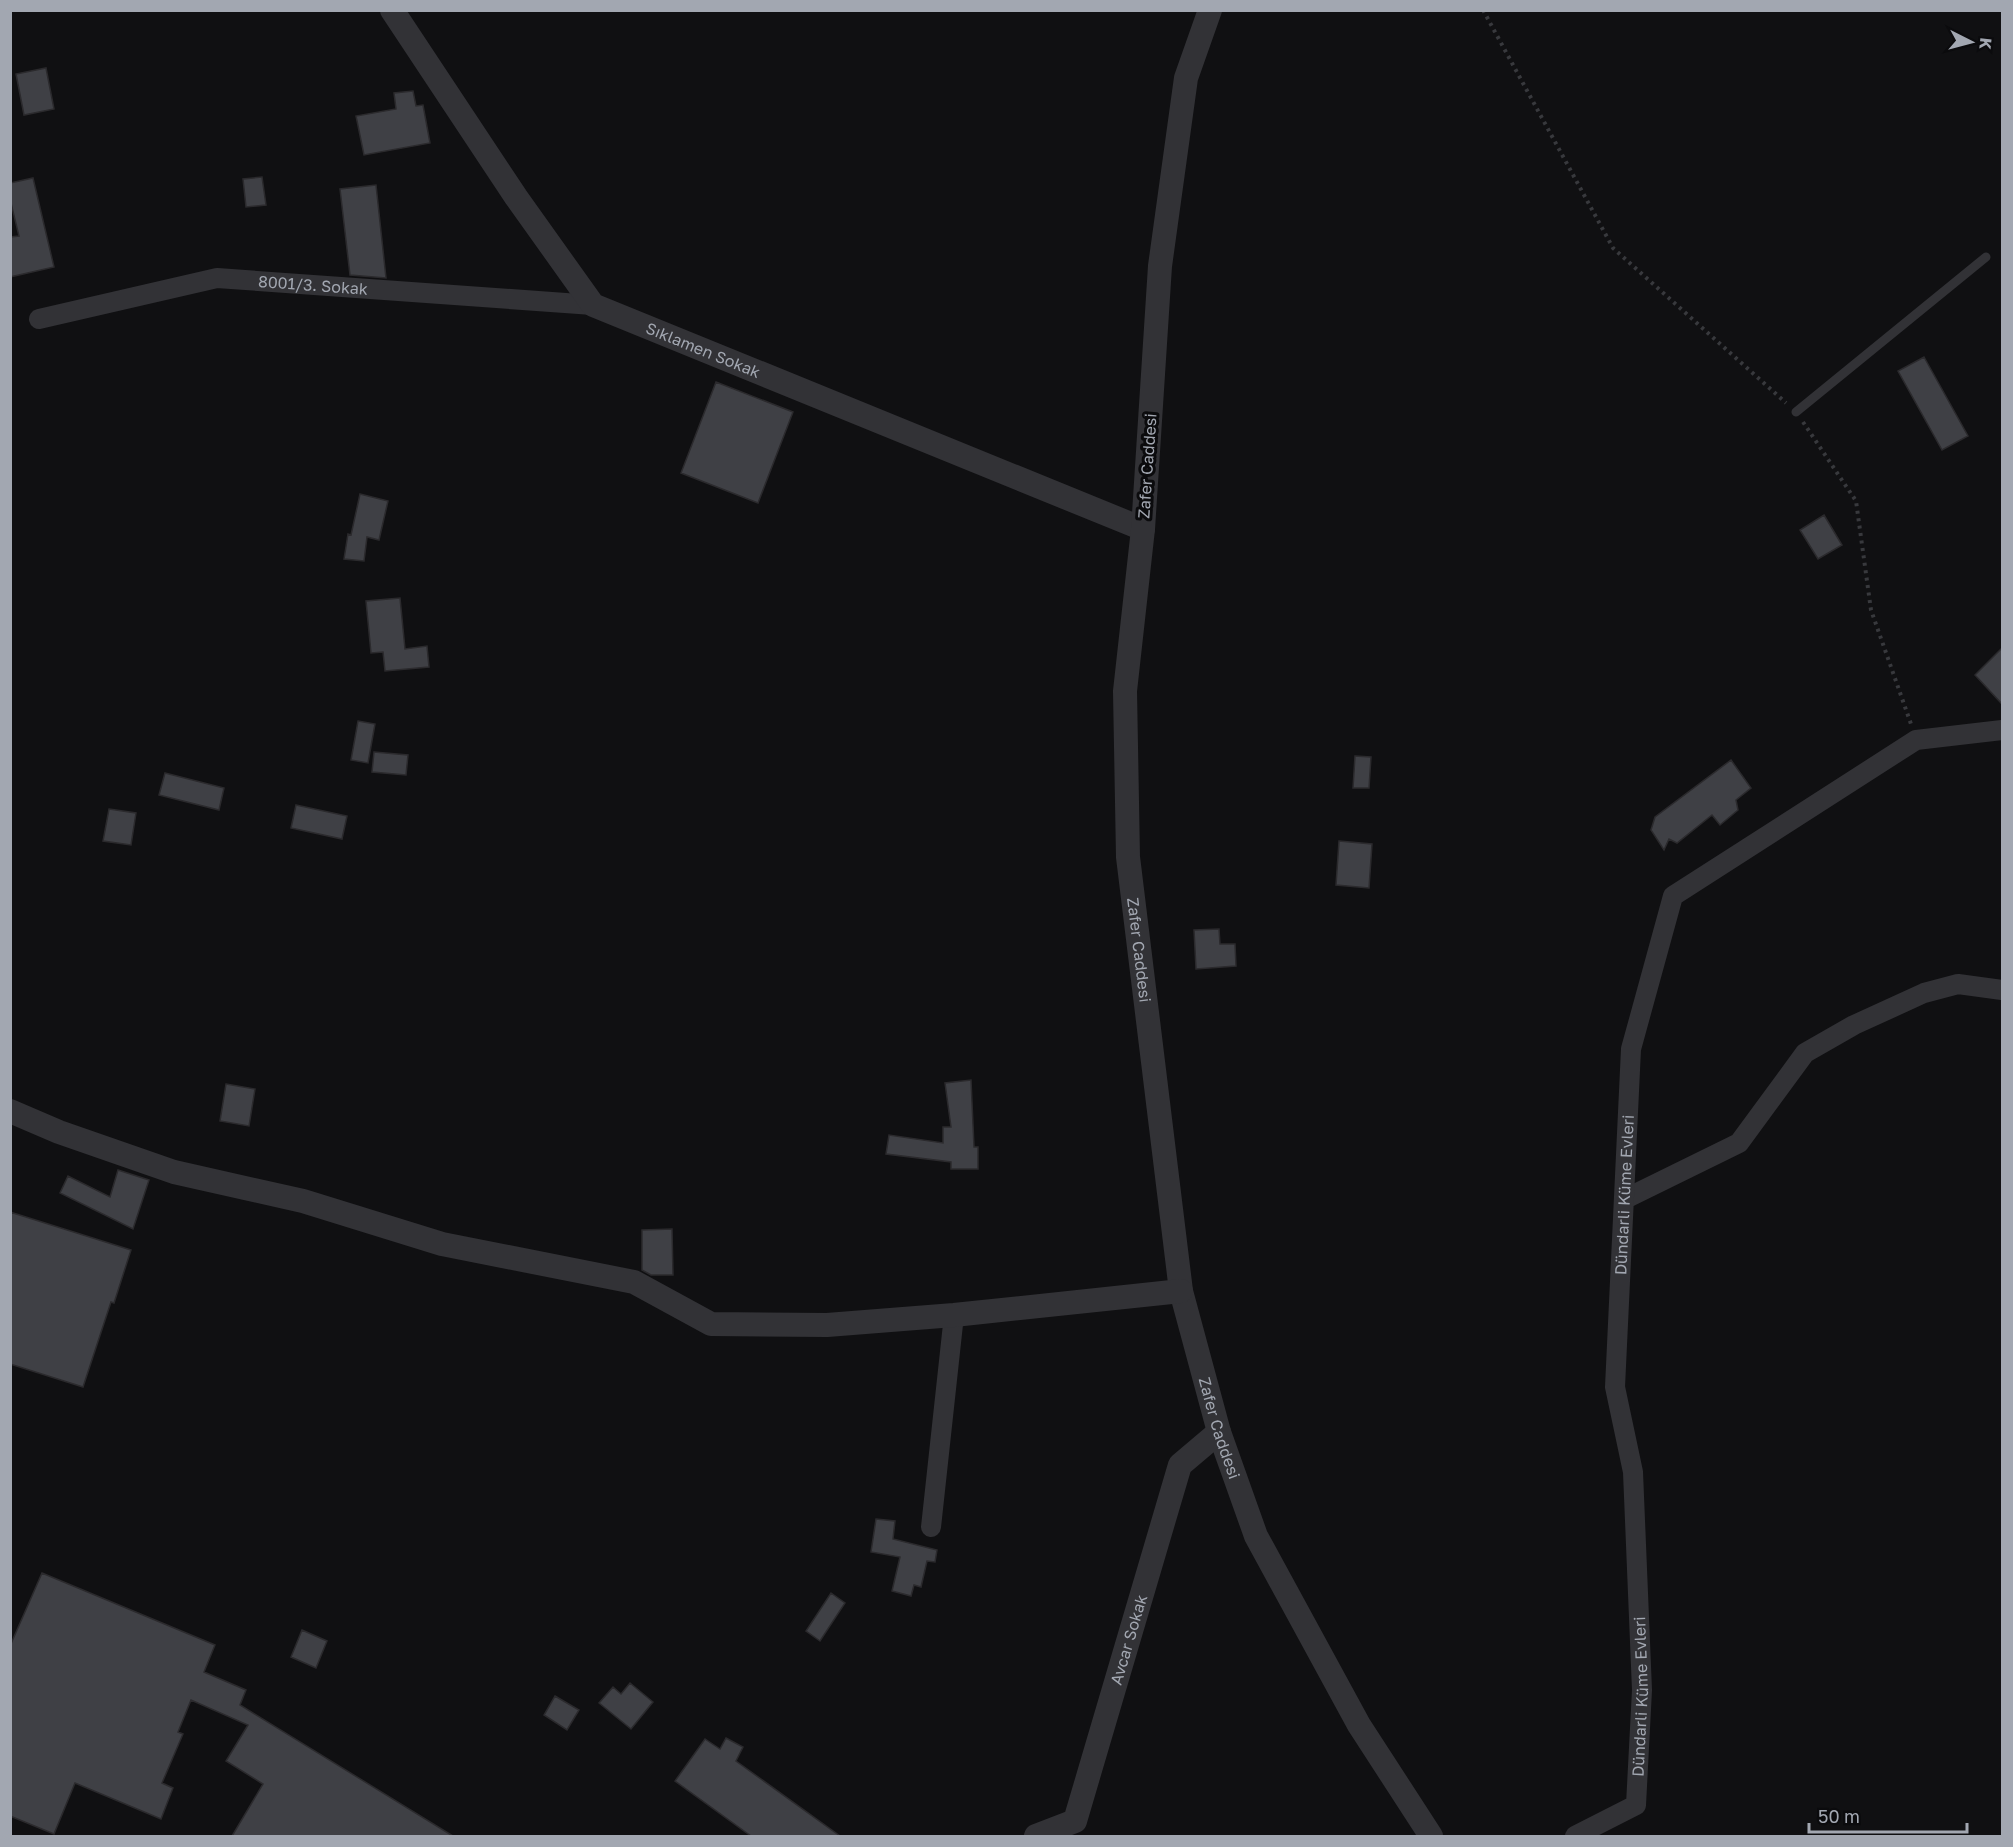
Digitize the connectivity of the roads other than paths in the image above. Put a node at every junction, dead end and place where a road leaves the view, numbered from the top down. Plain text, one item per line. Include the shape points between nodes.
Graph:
1 (392, 10) edge
2 (1210, 10) edge
3 (1986, 257) dead end
4 (593, 304) junction
5 (39, 319) dead end
6 (1797, 412) road end
7 (1143, 529) junction
8 (2002, 730) edge
9 (2002, 990) edge
10 (10, 1111) edge
11 (1625, 1199) junction
12 (1181, 1291) junction
13 (954, 1315) junction
14 (1218, 1432) junction
15 (931, 1527) dead end
16 (1036, 1836) edge
17 (1431, 1836) edge
18 (1575, 1836) edge

1 - 4 street via 516,197
2 - 7 street, Zafer Caddesi via 1186,78 1161,254
3 - 6 lane
4 - 5 street, 8001/3. Sokak via 217,278
4 - 7 street, Sıklamen Sokak
7 - 12 street, Zafer Caddesi via 1125,691 1128,857
8 - 11 street, Dündarli Küme Evleri via 1916,740 1672,896 1631,1049
9 - 11 street via 1958,984 1924,993 1854,1025 1805,1053 1739,1143
10 - 13 street via 174,1172 303,1202 442,1244 634,1282 711,1324 827,1325
11 - 18 street, Dündarli Küme Evleri via 1615,1387 1633,1472 1642,1690 1636,1805
12 - 13 street
12 - 14 street, Zafer Caddesi
13 - 15 street
14 - 16 street, Avcar Sokak via 1180,1465 1075,1821
14 - 17 street, Zafer Caddesi via 1256,1536 1359,1725

